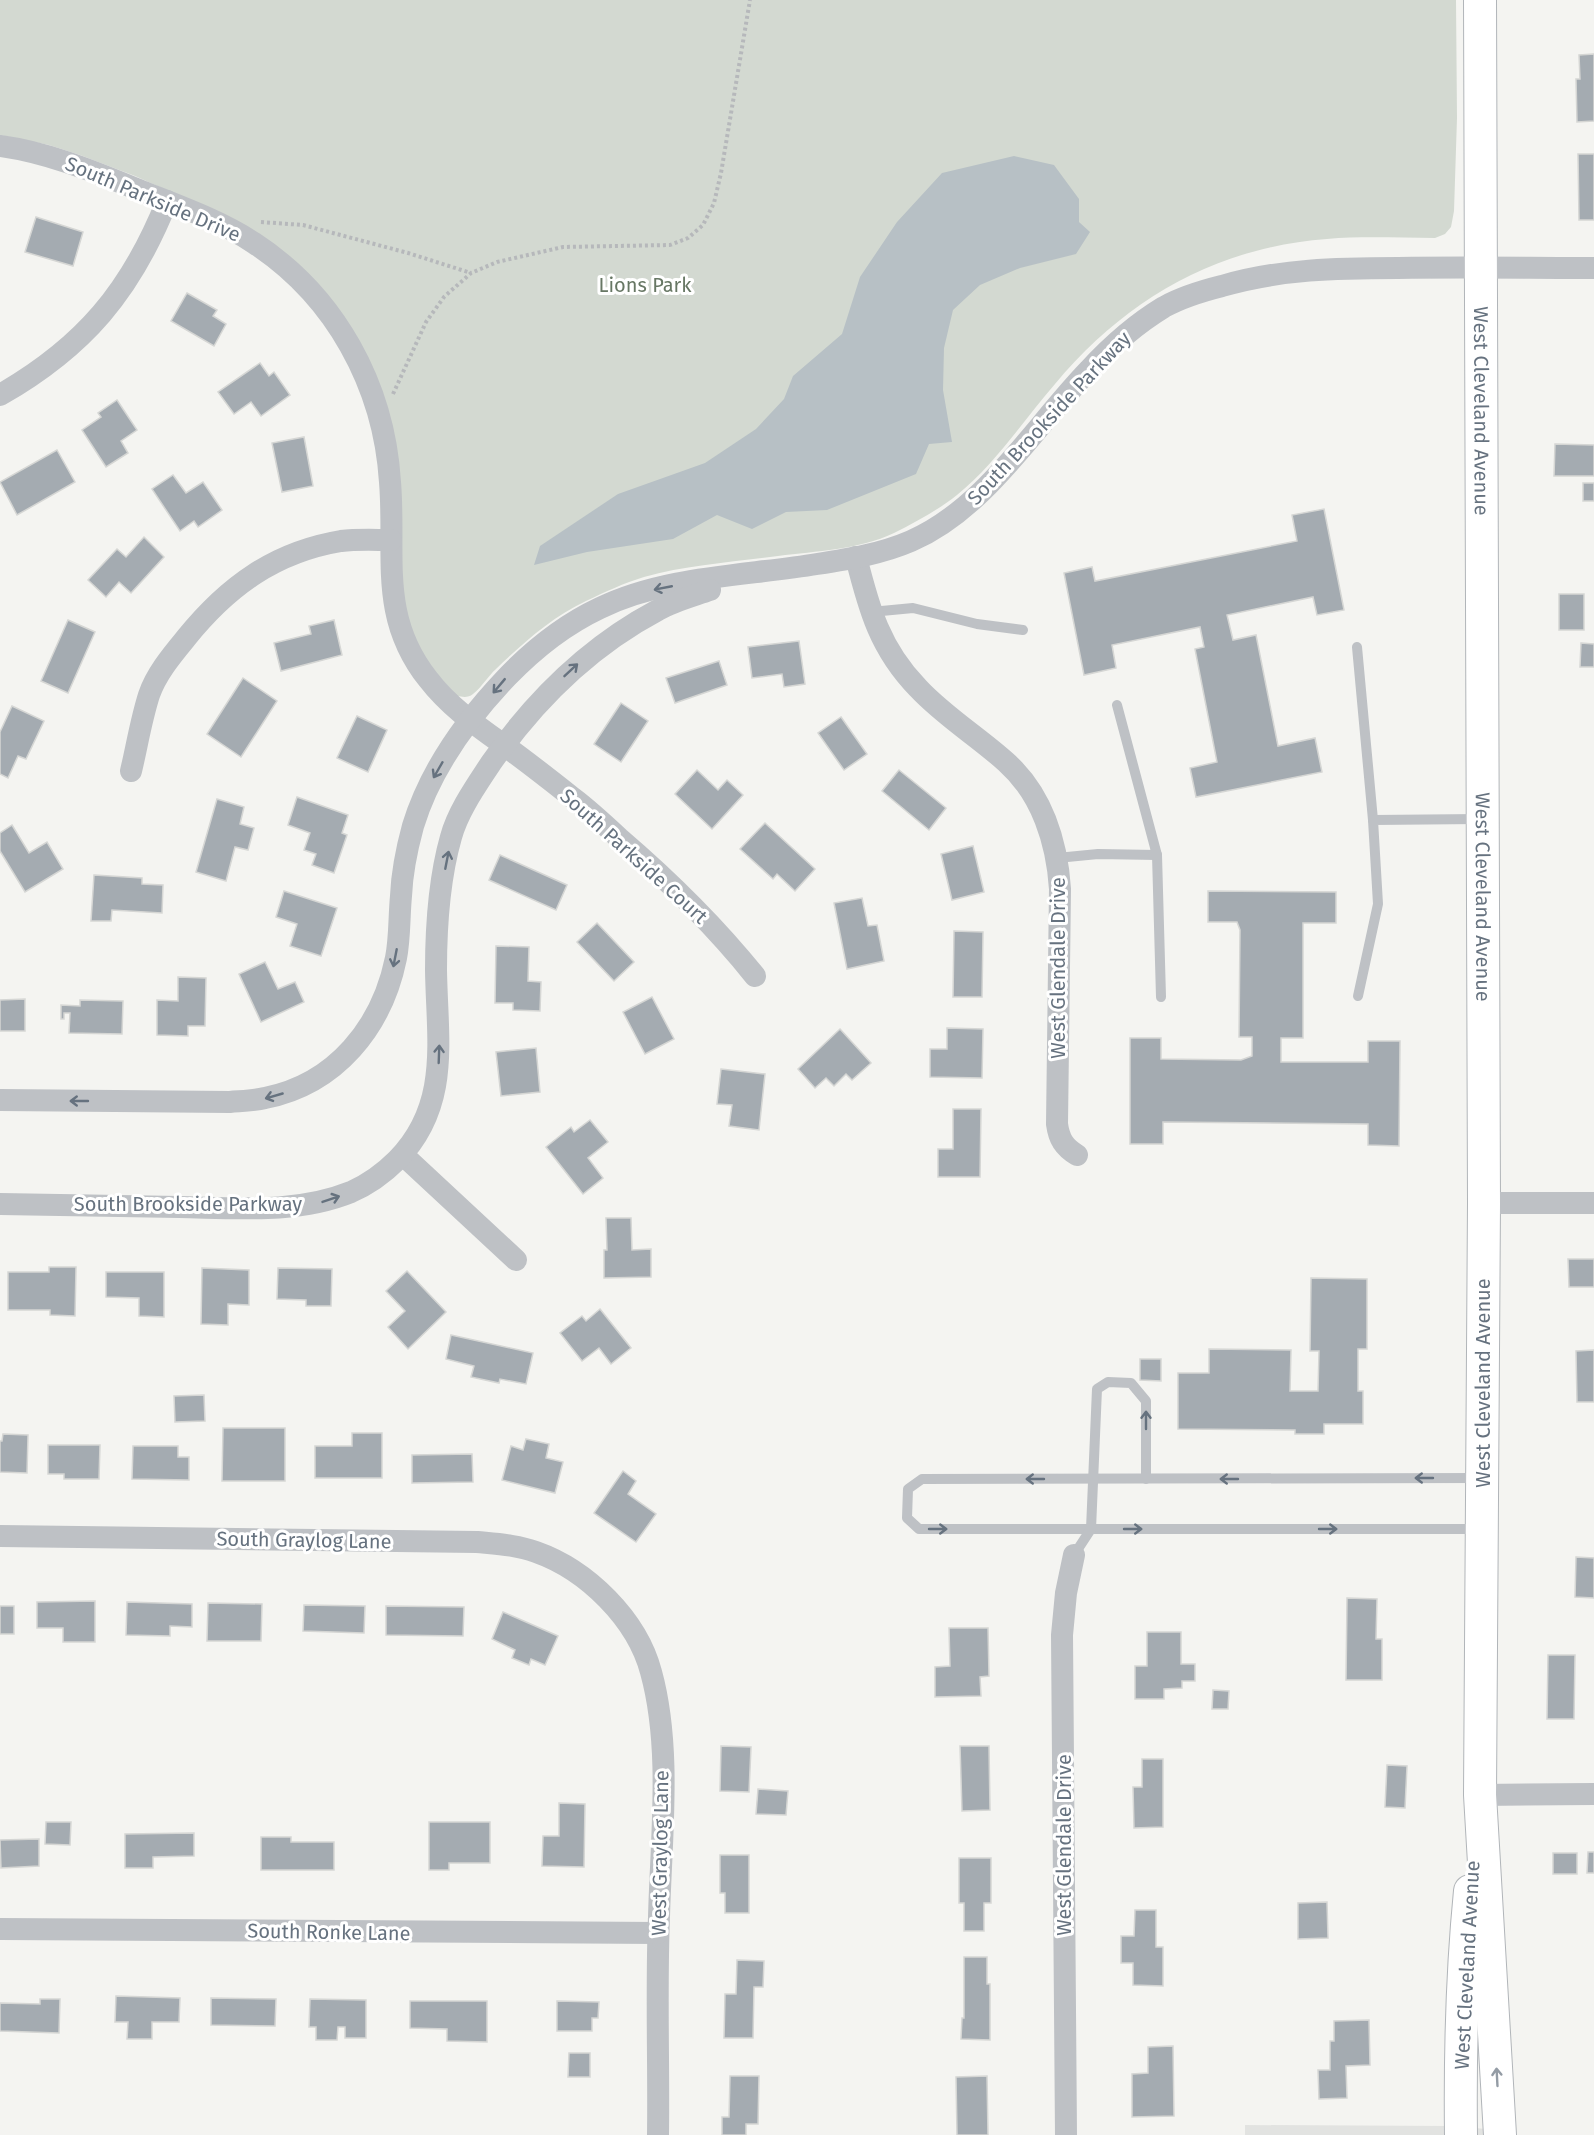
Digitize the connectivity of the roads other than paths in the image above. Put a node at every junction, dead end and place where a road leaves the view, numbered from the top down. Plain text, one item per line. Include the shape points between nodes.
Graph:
1 (1480, 0) edge
2 (0, 146) edge
3 (167, 201) junction
4 (1480, 268) junction
5 (1594, 268) edge
6 (0, 394) edge
7 (391, 540) junction
8 (856, 557) junction
9 (762, 572) junction
10 (871, 612) junction
11 (1023, 630) dead end
12 (1357, 647) dead end
13 (1117, 705) dead end
14 (470, 721) junction
15 (504, 745) junction
16 (131, 771) dead end
17 (1483, 819) junction
18 (1373, 820) junction
19 (1157, 855) junction
20 (1057, 858) junction
21 (755, 976) dead end
22 (1358, 996) dead end
23 (1161, 997) dead end
24 (0, 1100) edge
25 (402, 1155) junction
26 (1077, 1155) dead end
27 (1484, 1203) junction
28 (1594, 1203) edge
29 (0, 1204) edge
30 (516, 1260) dead end
31 (1482, 1478) junction
32 (1094, 1479) junction
33 (1146, 1479) junction
34 (1091, 1529) junction
35 (1482, 1529) junction
36 (0, 1536) edge
37 (1074, 1556) joint
38 (597, 1589) joint
39 (1594, 1794) edge
40 (1480, 1795) junction
41 (0, 1929) edge
42 (658, 1933) junction
43 (1477, 2132) edge
44 (658, 2135) edge
45 (1066, 2135) edge

1 - 4 main road, West Cleveland Avenue
2 - 3 street, South Parkside Drive via 72,162
3 - 6 street via 142,258 113,301 61,353
3 - 7 street, South Parkside Drive via 241,235 289,268 340,327 367,380 381,422 390,482
4 - 5 street, South Brookside Parkway
4 - 8 street, South Brookside Parkway via 1276,273 1196,293 1167,306 1141,322 1104,354 983,491 949,520 908,542
4 - 17 main road, West Cleveland Avenue
7 - 14 street, South Parkside Drive via 390,579 403,640 427,678
7 - 16 street via 352,540 307,548 265,566 226,596 167,662 150,694
8 - 9 street, South Brookside Parkway
8 - 10 street, West Glendale Drive
9 -> 14 street, South Brookside Parkway via 650,590 597,609 535,650
15 -> 9 street, South Brookside Parkway via 551,689 613,638 660,608
10 - 11 lane via 913,608 977,624
10 - 20 street, West Glendale Drive via 895,659 917,687 1007,763 1031,791 1050,830
12 - 18 lane
13 - 19 lane
14 - 15 street, South Parkside Drive
14 -> 24 street, South Brookside Parkway via 436,772 412,830 401,888 397,954 387,991 370,1027 352,1050 325,1073 278,1095 250,1100
15 - 21 street, South Parkside Court via 576,800 657,871
25 -> 15 street, South Brookside Parkway via 426,1121 438,1070 437,933 451,836 475,787
17 - 18 lane
17 - 27 main road, West Cleveland Avenue
18 - 22 lane via 1378,904
19 - 20 lane
19 - 23 lane
20 - 26 street, West Glendale Drive via 1057,1124 1061,1141
29 -> 25 street, South Brookside Parkway via 302,1205 353,1191
25 - 30 street
27 - 28 street
27 - 31 main road, West Cleveland Avenue
31 -> 33 lane
31 - 35 main road, West Cleveland Avenue
32 - 33 lane
33 -> 32 lane via 1146,1401 1131,1383 1108,1382 1096,1389
32 - 34 lane
32 -> 34 lane via 922,1479 908,1489 907,1518 919,1529
34 -> 35 lane
34 - 37 lane
35 - 40 main road, West Cleveland Avenue
36 - 38 street, South Graylog Lane via 477,1542 536,1552 573,1569
37 - 45 street, West Glendale Drive via 1062,1635
38 - 42 street, West Graylog Lane via 619,1611 643,1650 659,1712 662,1804
39 - 40 street
40 - 43 main road, West Cleveland Avenue via 1466,1932 1460,2063
41 - 42 street, South Ronke Lane
42 - 44 street, West Graylog Lane

